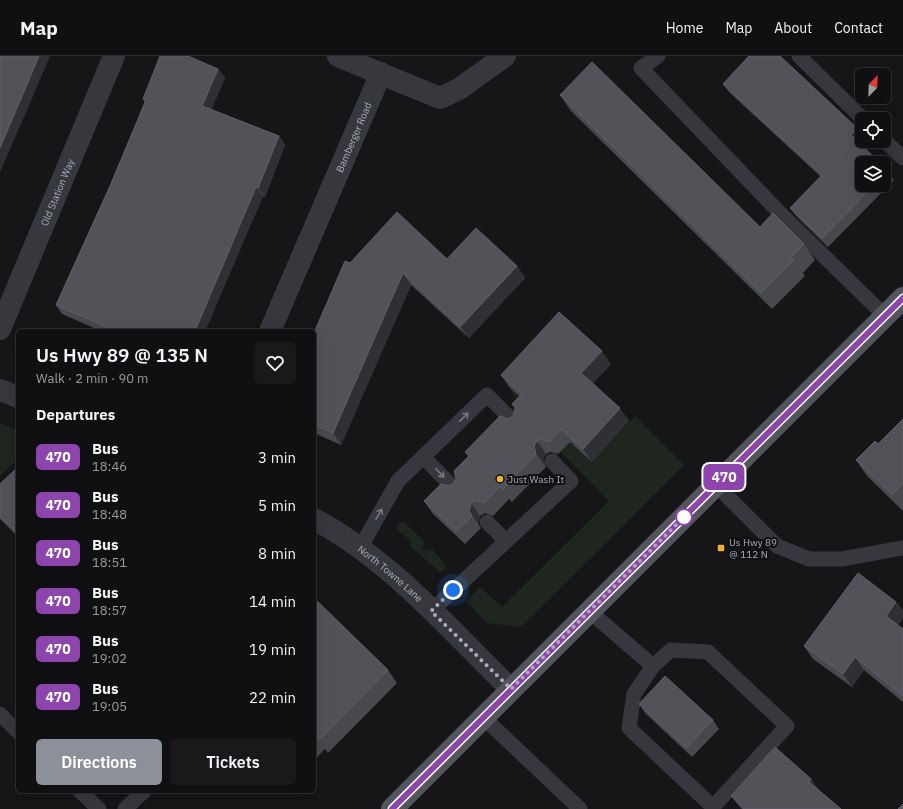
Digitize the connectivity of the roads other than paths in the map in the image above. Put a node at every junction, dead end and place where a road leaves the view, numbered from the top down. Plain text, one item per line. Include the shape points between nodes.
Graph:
1 (114, 56) edge
2 (338, 56) edge
3 (505, 56) edge
4 (658, 56) edge
5 (799, 56) edge
6 (381, 74) junction
7 (856, 112) edge
8 (891, 147) edge
9 (903, 158) edge
10 (903, 298) edge
11 (885, 316) junction
12 (0, 329) edge
13 (271, 329) edge
14 (0, 390) edge
15 (16, 396) edge
16 (514, 423) edge
17 (423, 456) junction
18 (552, 461) dead end
19 (716, 485) junction
20 (456, 490) edge
21 (316, 520) edge
22 (487, 522) dead end
23 (506, 541) junction
24 (360, 548) junction
25 (903, 548) edge
26 (431, 611) junction
27 (589, 611) junction
28 (653, 666) junction
29 (511, 689) junction
30 (0, 714) edge
31 (483, 717) junction
32 (16, 730) edge
33 (82, 793) edge
34 (142, 793) edge
35 (99, 809) edge
36 (125, 809) edge
37 (392, 809) edge
38 (580, 809) edge

1 - 12 street, Old Station Way
2 - 6 street
3 - 6 street via 459,89 440,98
4 - 11 lane via 642,68 777,210
5 - 7 lane
6 - 13 street, Bamberger Road
8 - 9 lane
10 - 11 main road
11 - 19 main road
14 - 15 street
17 -> 16 lane via 487,395
17 -> 20 lane
24 -> 17 lane via 398,481
18 - 23 lane via 571,481
19 - 25 lane via 777,546 809,559 842,559
19 - 27 main road
21 - 24 street, North Towne Lane
22 - 23 lane
23 - 26 lane
24 - 26 street, North Towne Lane
26 - 29 street, North Towne Lane
27 - 28 lane
27 - 29 main road
28 - 28 lane via 671,650 708,652 787,726 713,807 629,728 634,694
29 - 31 main road
30 - 32 lane
31 - 37 main road
31 - 38 lane
33 - 35 lane
34 - 36 lane

